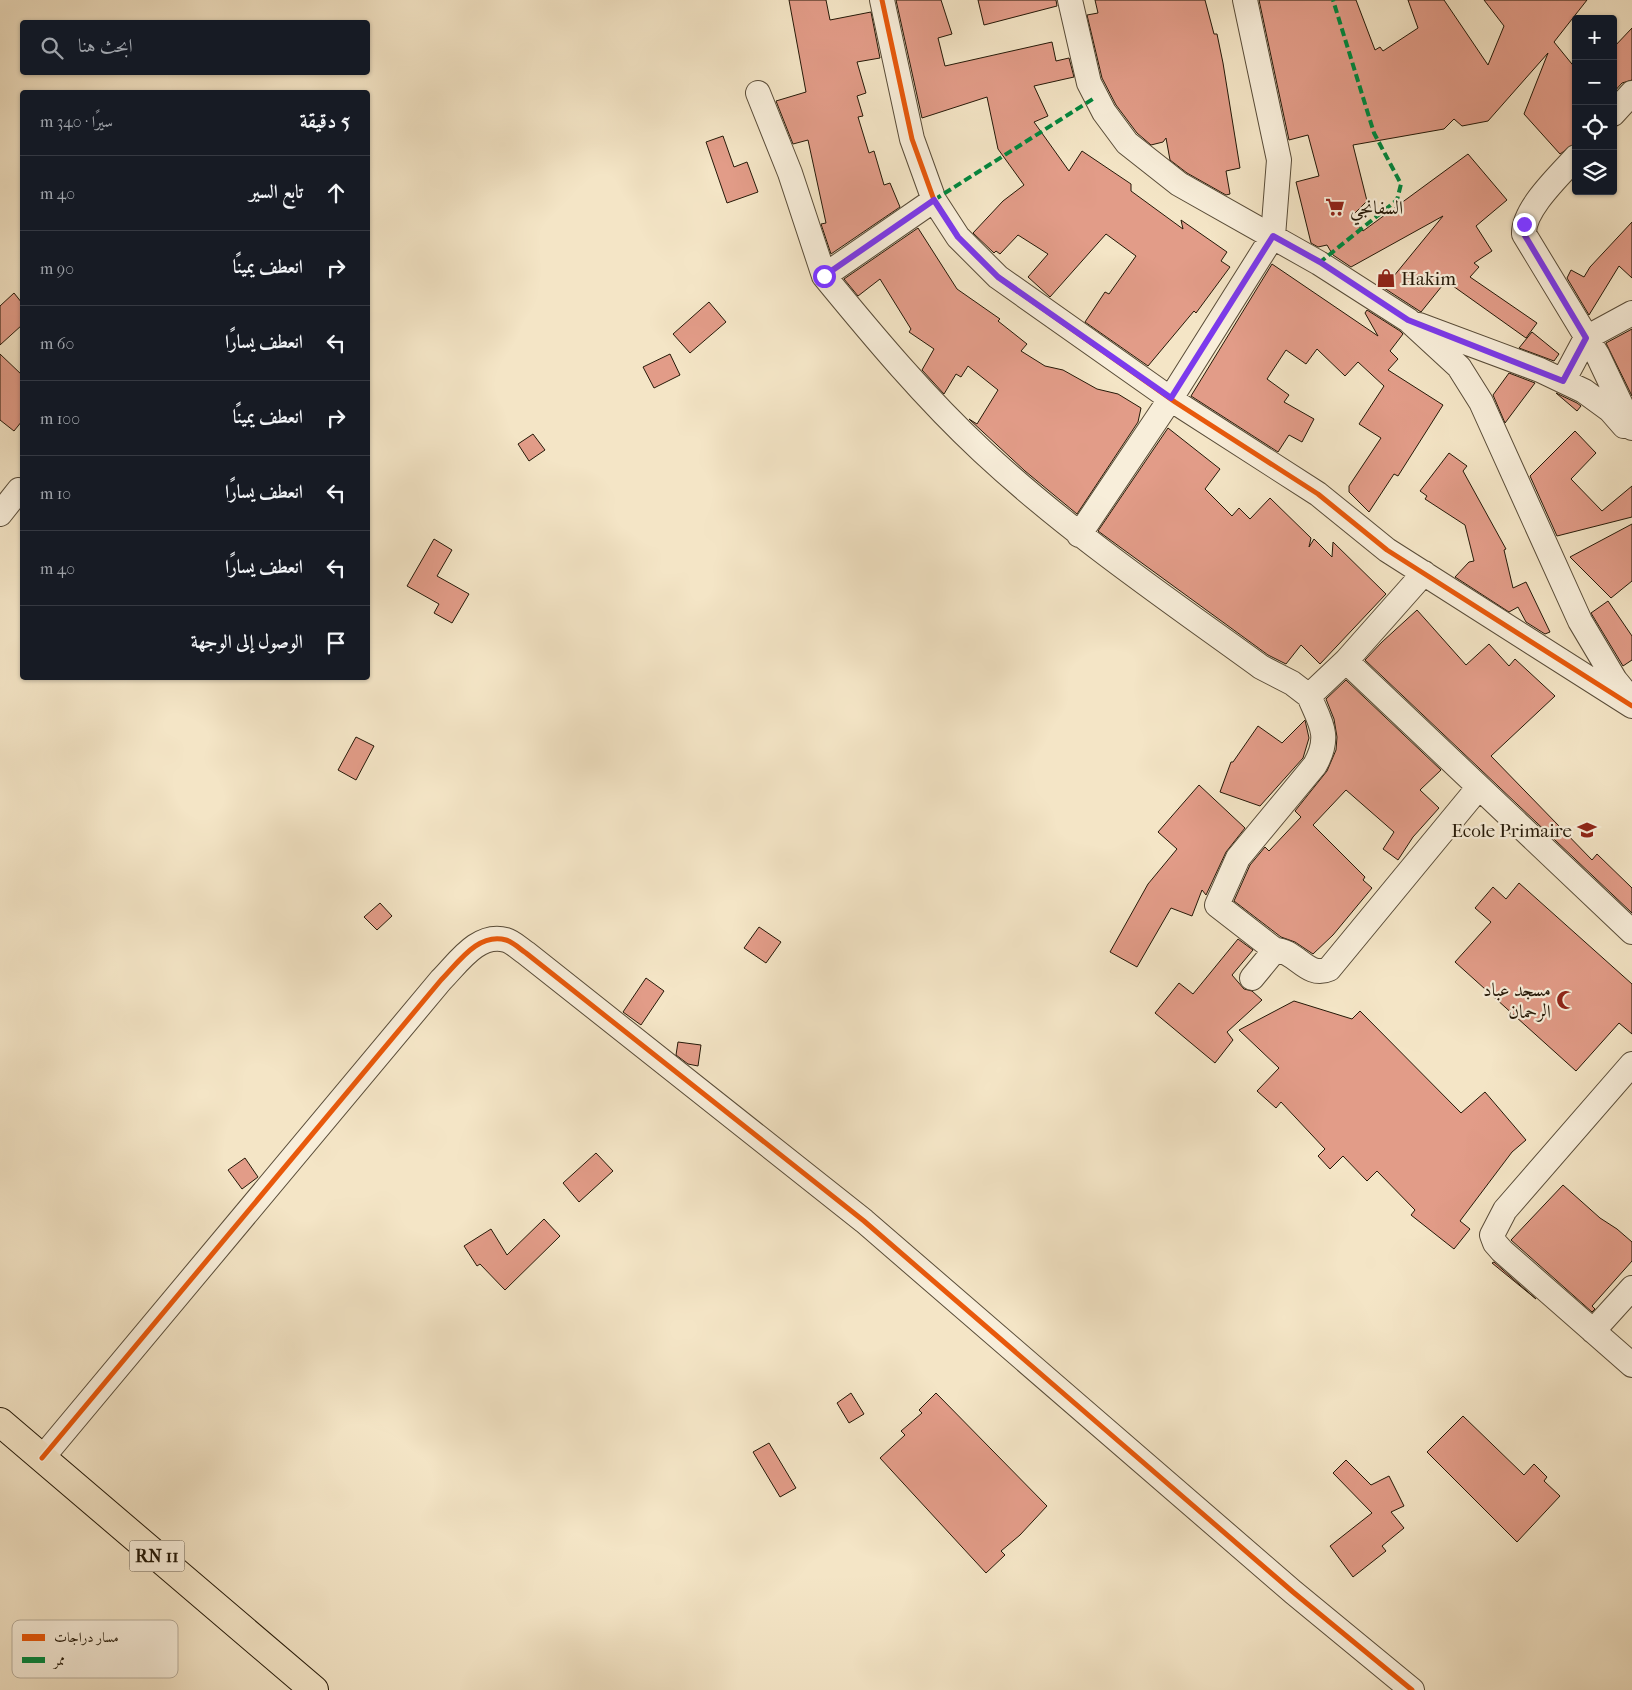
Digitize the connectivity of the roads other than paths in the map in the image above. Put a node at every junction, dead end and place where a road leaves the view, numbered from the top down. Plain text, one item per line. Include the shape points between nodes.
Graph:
1 (882, 0) edge
2 (1070, 0) edge
3 (1245, 0) edge
4 (758, 93) dead end
5 (1632, 93) edge
6 (1617, 110) edge
7 (1572, 162) edge
8 (934, 200) junction
9 (1273, 236) junction
10 (824, 276) junction
11 (1632, 313) edge
12 (1408, 320) junction
13 (1586, 338) junction
14 (1563, 381) junction
15 (1171, 398) junction
16 (1632, 428) edge
17 (1632, 435) edge
18 (19, 490) dead end
19 (0, 514) edge
20 (1079, 535) junction
21 (1424, 573) junction
22 (1346, 661) junction
23 (1309, 696) junction
24 (1632, 701) edge
25 (1632, 706) edge
26 (1479, 787) junction
27 (1632, 932) edge
28 (1275, 950) junction
29 (1252, 978) dead end
30 (1631, 1067) edge
31 (1632, 1288) edge
32 (1593, 1331) junction
33 (1632, 1365) edge
34 (0, 1422) edge
35 (42, 1458) junction
36 (314, 1690) edge
37 (1412, 1690) edge

1 - 8 street via 912,139
2 - 9 street via 1089,83 1104,112 1127,143 1179,184
3 - 9 street via 1279,160
4 - 10 street via 790,173
5 - 6 street
7 - 13 street via 1530,213 1524,224 1524,234
8 - 10 street
8 - 15 street via 958,237 998,277
9 - 12 street via 1320,262
9 - 15 street
10 - 20 street via 926,395 983,452
11 - 13 street
12 - 14 street
12 - 24 street via 1459,366 1481,402 1580,621 1615,680
13 - 14 street
13 - 16 street
14 - 17 street via 1584,390 1610,410
15 - 20 street
15 - 21 street via 1318,494 1387,550
18 - 19 street
20 - 23 street via 1261,667
21 - 22 street
21 - 25 street
22 - 23 street
22 - 26 street
23 - 28 street via 1324,731 1324,749 1238,858 1217,905
26 - 27 street
26 - 28 street via 1329,970 1322,973 1313,971 1286,952
28 - 29 street
30 - 32 street via 1505,1210 1492,1235 1502,1251
31 - 32 street
32 - 33 street
34 - 35 main road, RN 11
35 - 36 main road, RN 11
35 - 37 street via 441,980 477,944 506,940 864,1221 1293,1592

